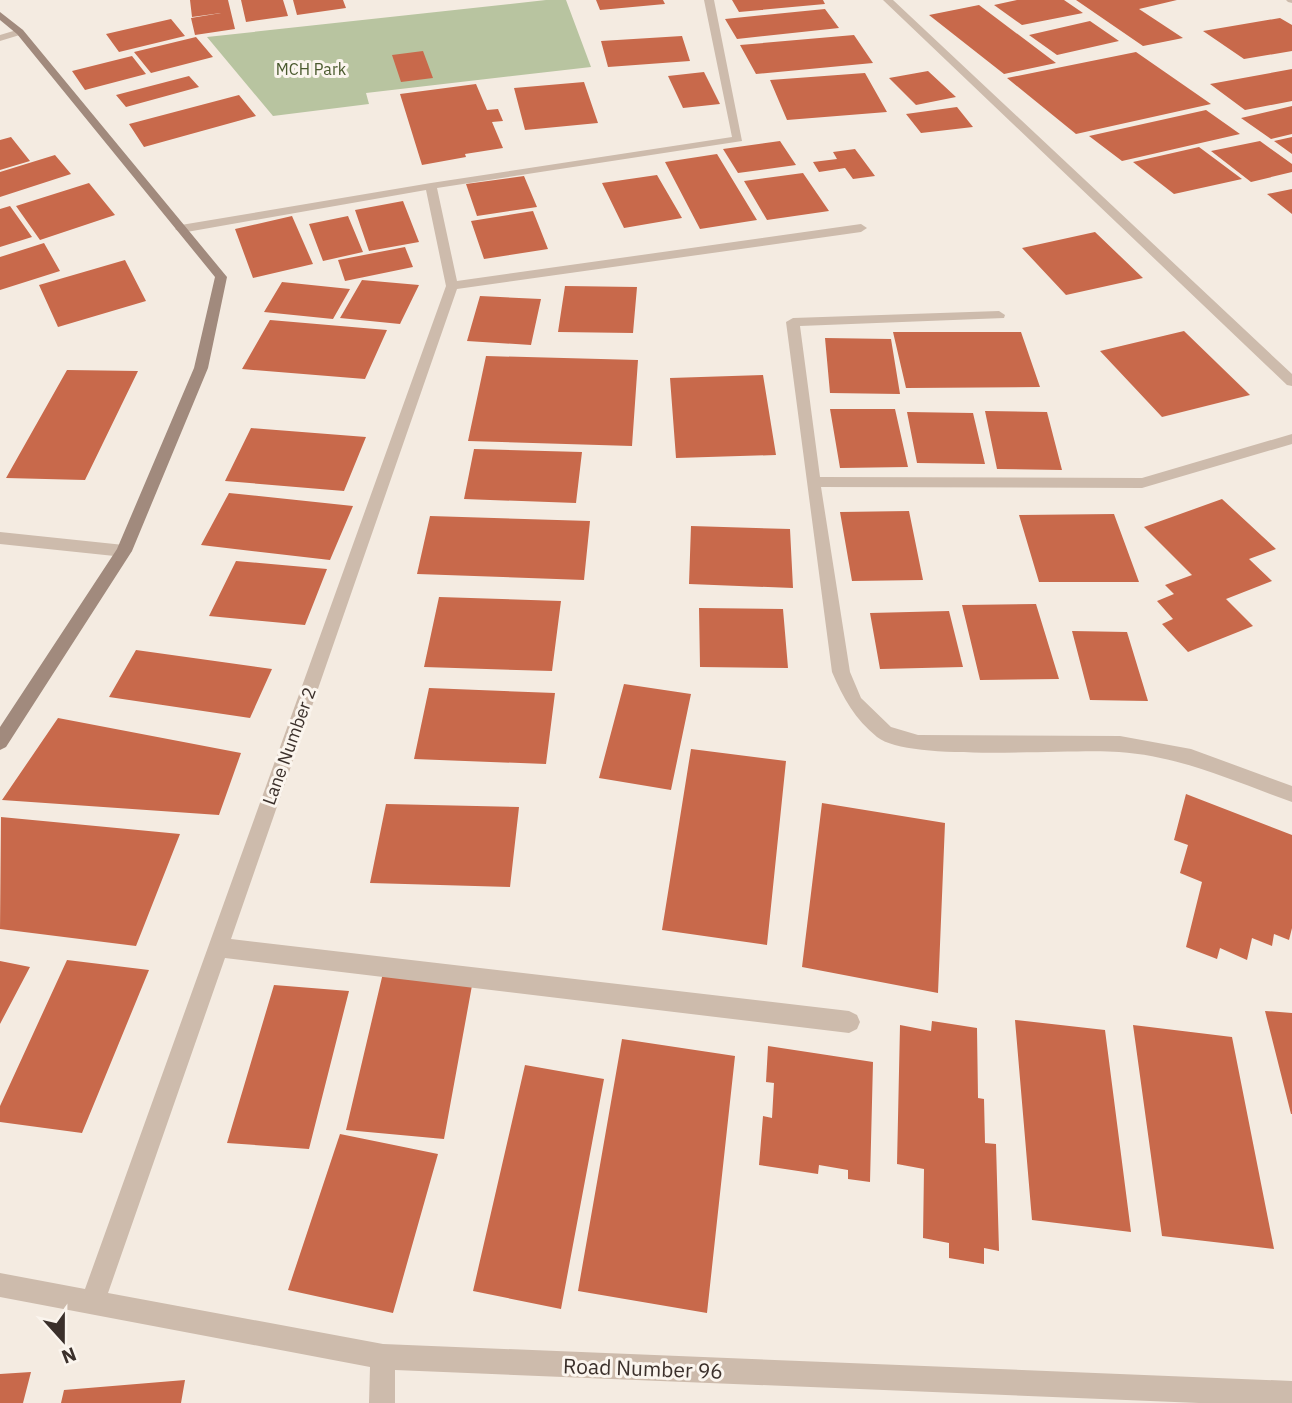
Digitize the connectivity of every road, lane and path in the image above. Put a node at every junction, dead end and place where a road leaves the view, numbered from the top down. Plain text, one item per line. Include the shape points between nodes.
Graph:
1 (709, 0) edge
2 (888, 0) edge
3 (0, 15) edge
4 (20, 32) junction
5 (0, 38) edge
6 (431, 186) junction
7 (861, 228) dead end
8 (181, 229) junction
9 (452, 286) junction
10 (999, 314) dead end
11 (1292, 382) edge
12 (1292, 439) edge
13 (813, 482) junction
14 (0, 537) edge
15 (124, 551) junction
16 (0, 742) edge
17 (1292, 793) edge
18 (218, 947) junction
19 (849, 1022) dead end
20 (0, 1285) edge
21 (92, 1304) junction
22 (383, 1357) junction
23 (1292, 1394) edge
24 (1088, 1395) edge
25 (382, 1403) edge

1 - 6 street via 738,139
2 - 11 street
3 - 4 street
4 - 5 street
4 - 8 street
6 - 8 street
6 - 9 street
7 - 9 street
8 - 15 street via 221,277 201,368
9 - 18 street, Lane Number 2
10 - 13 street via 793,322
12 - 13 street via 1142,483
13 - 17 street via 841,672 854,702 885,733 919,744 1120,744 1191,757
14 - 15 street
15 - 16 street
18 - 19 street
18 - 21 street, Lane Number 2
20 - 21 street, Road Number 96
21 - 22 street, Road Number 96
22 - 24 street, Road Number 96
22 - 25 street
23 - 24 street, Road Number 96

